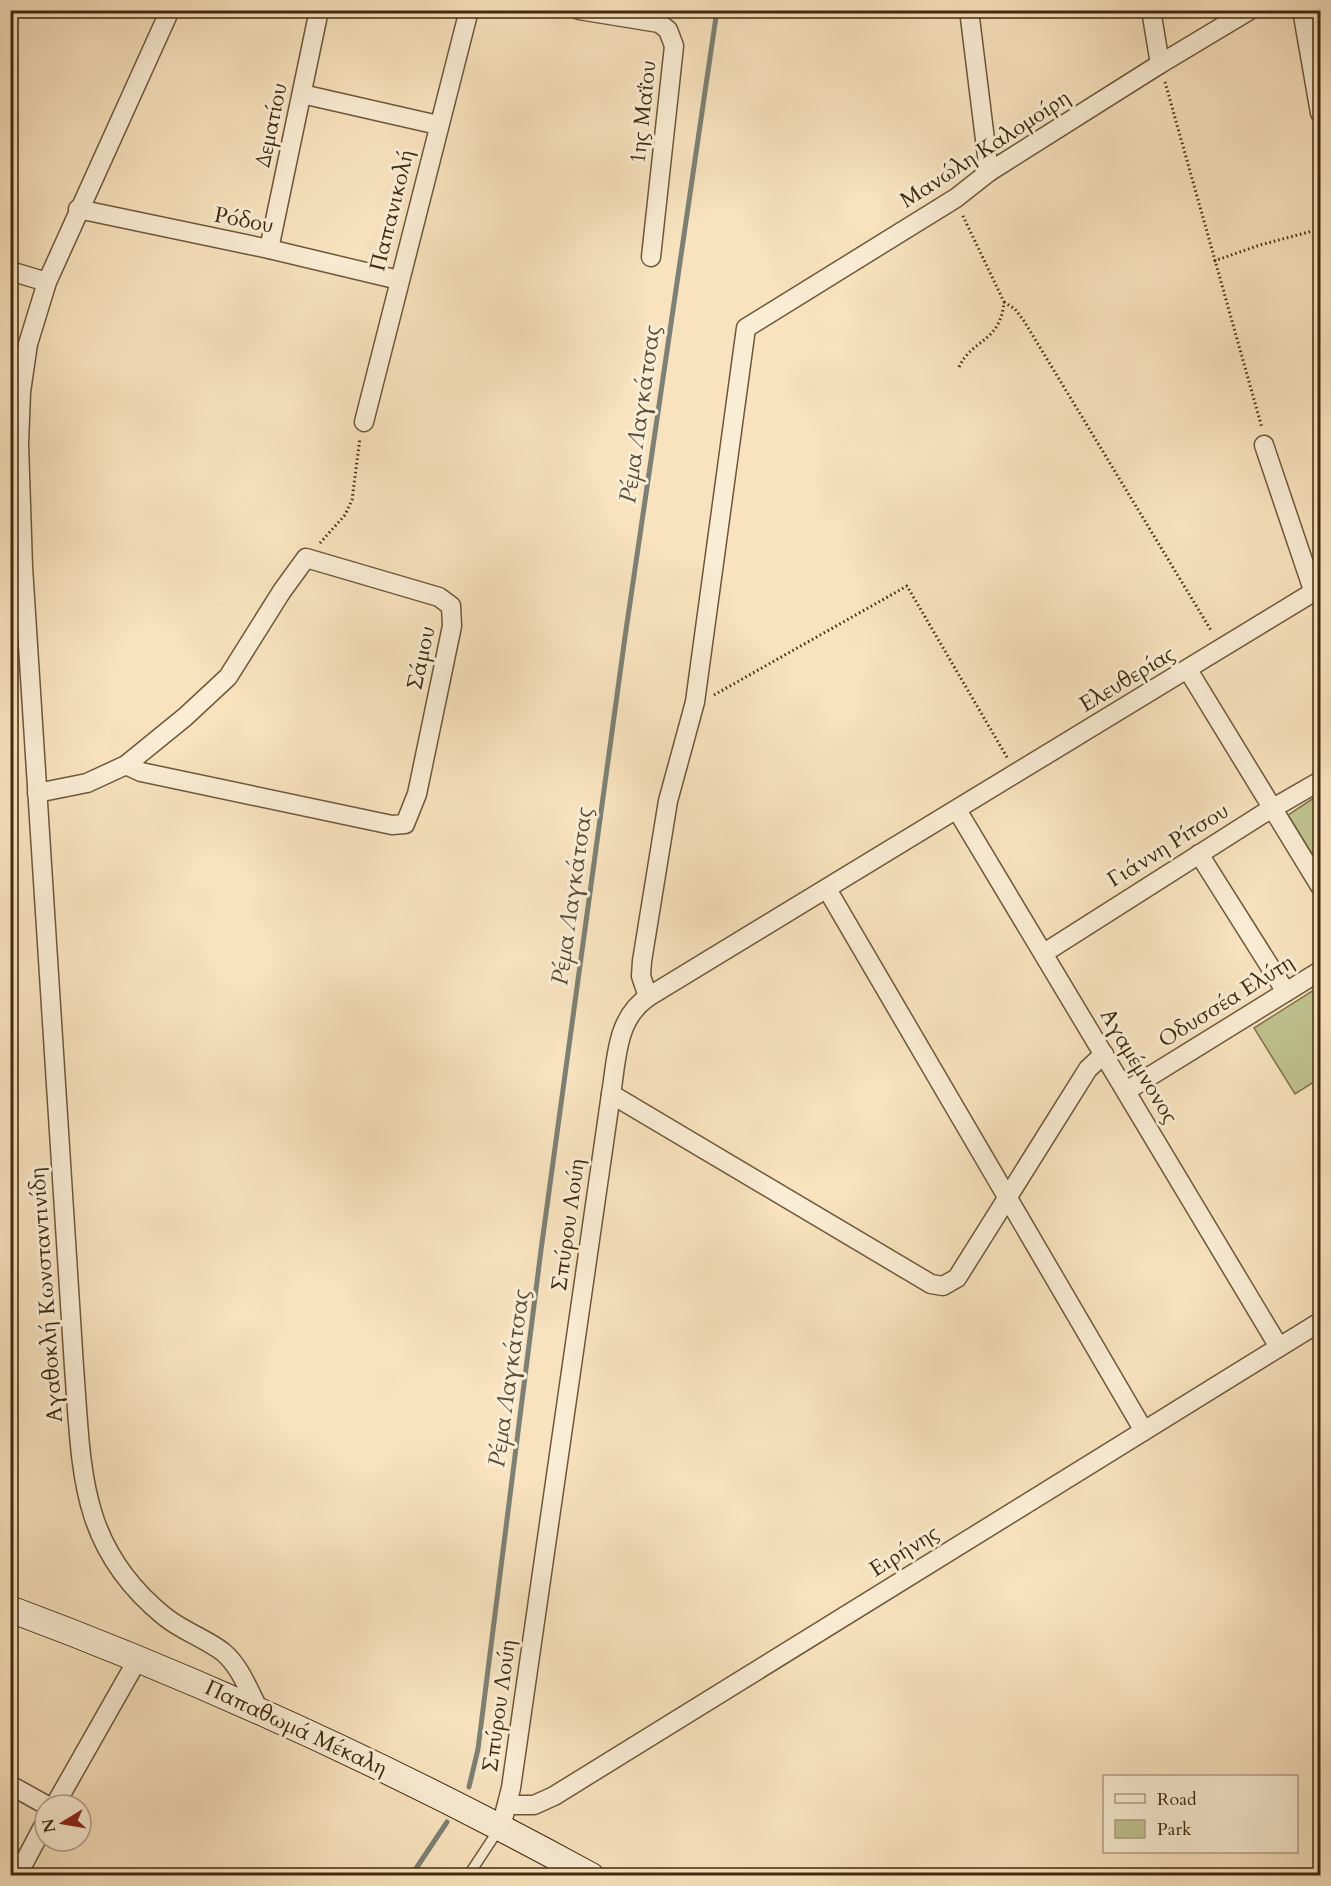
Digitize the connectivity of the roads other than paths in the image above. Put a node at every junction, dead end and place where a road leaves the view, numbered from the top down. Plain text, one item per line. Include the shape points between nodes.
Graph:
1 (170, 10) edge
2 (319, 10) edge
3 (469, 10) edge
4 (969, 10) edge
5 (1151, 10) edge
6 (1250, 10) edge
7 (1302, 10) edge
8 (583, 11) edge
9 (1160, 64) junction
10 (302, 94) junction
11 (1320, 113) edge
12 (438, 125) junction
13 (989, 172) junction
14 (78, 209) junction
15 (269, 249) junction
16 (651, 257) dead end
17 (10, 271) edge
18 (399, 280) junction
19 (46, 282) junction
20 (364, 422) road end
21 (1264, 445) road end
22 (1317, 590) edge
23 (18, 616) edge
24 (1188, 670) junction
25 (126, 765) junction
26 (1320, 781) edge
27 (37, 793) junction
28 (1273, 809) junction
29 (957, 810) junction
30 (1199, 854) junction
31 (1320, 886) edge
32 (827, 889) junction
33 (1044, 953) junction
34 (1320, 971) edge
35 (1286, 992) junction
36 (648, 997) junction
37 (1104, 1054) junction
38 (1126, 1091) junction
39 (611, 1094) junction
40 (1007, 1196) junction
41 (1320, 1322) edge
42 (1279, 1347) junction
43 (1144, 1431) junction
44 (10, 1608) edge
45 (139, 1657) junction
46 (259, 1710) junction
47 (10, 1785) edge
48 (62, 1793) edge
49 (33, 1798) edge
50 (504, 1816) junction
51 (33, 1845) edge
52 (582, 1871) edge
53 (17, 1875) edge
54 (468, 1875) edge

1 - 14 street, Αγαθοκλή Κωνσταντινίδη
2 - 10 street, Δεματίου
3 - 12 street, Παπανικολή
4 - 13 street
5 - 9 street
6 - 9 street, Μανώλη Καλομοίρη
7 - 11 street
8 - 16 street, 1ης Μαΐου via 659,23 668,30 674,46
9 - 13 street, Μανώλη Καλομοίρη
10 - 12 street
10 - 15 street, Δεματίου
12 - 18 street, Παπανικολή
13 - 36 street, Μανώλη Καλομοίρη via 956,198 746,328 696,702 668,801 644,950 641,976
14 - 15 street, Ρόδου
14 - 19 street, Αγαθοκλή Κωνσταντινίδη
15 - 18 street, Ρόδου
17 - 19 street
18 - 20 street, Παπανικολή
19 - 23 street, Αγαθοκλή Κωνσταντινίδη via 28,345 20,417
21 - 22 street
22 - 24 street, Ελευθερίας
23 - 27 street, Αγαθοκλή Κωνσταντινίδη
24 - 28 street
24 - 29 street, Ελευθερίας
25 - 25 street, Σάμου via 152,774 392,825 405,824 417,794 453,609 439,597 306,558 228,677
25 - 27 street via 87,783
26 - 28 street, Γιάννη Ρίτσου
27 - 46 street, Αγαθοκλή Κωνσταντινίδη via 74,1367 87,1498 103,1542 124,1575 172,1623 230,1659
28 - 30 street, Γιάννη Ρίτσου
28 - 31 street
29 - 32 street, Σπύρου Λούη
29 - 33 street, Αγαμέμνονoς
30 - 33 street, Γιάννη Ρίτσου
30 - 35 street
32 - 36 street, Σπύρου Λούη
32 - 40 street
33 - 37 street, Αγαμέμνονoς
34 - 35 street, Οδυσσέα Ελύτη
35 - 38 street, Οδυσσέα Ελύτη
36 - 39 street, Σπύρου Λούη via 634,1008 623,1026
37 - 38 street, Αγαμέμνονoς
37 - 40 street via 1088,1069
38 - 42 street, Αγαμέμνονoς
39 - 40 street via 934,1286 948,1285 957,1278
39 - 50 street, Σπύρου Λούη
40 - 43 street
41 - 42 street, Ειρήνης
42 - 43 street, Ειρήνης
43 - 50 street, Ειρήνης via 554,1796
44 - 45 street, Παπαθωμά Μέκαλη
45 - 46 street, Παπαθωμά Μέκαλη
45 - 48 street
46 - 50 street, Παπαθωμά Μέκαλη
47 - 49 street
50 - 52 street, Παπαθωμά Μέκαλη
50 - 54 lane
51 - 53 street

